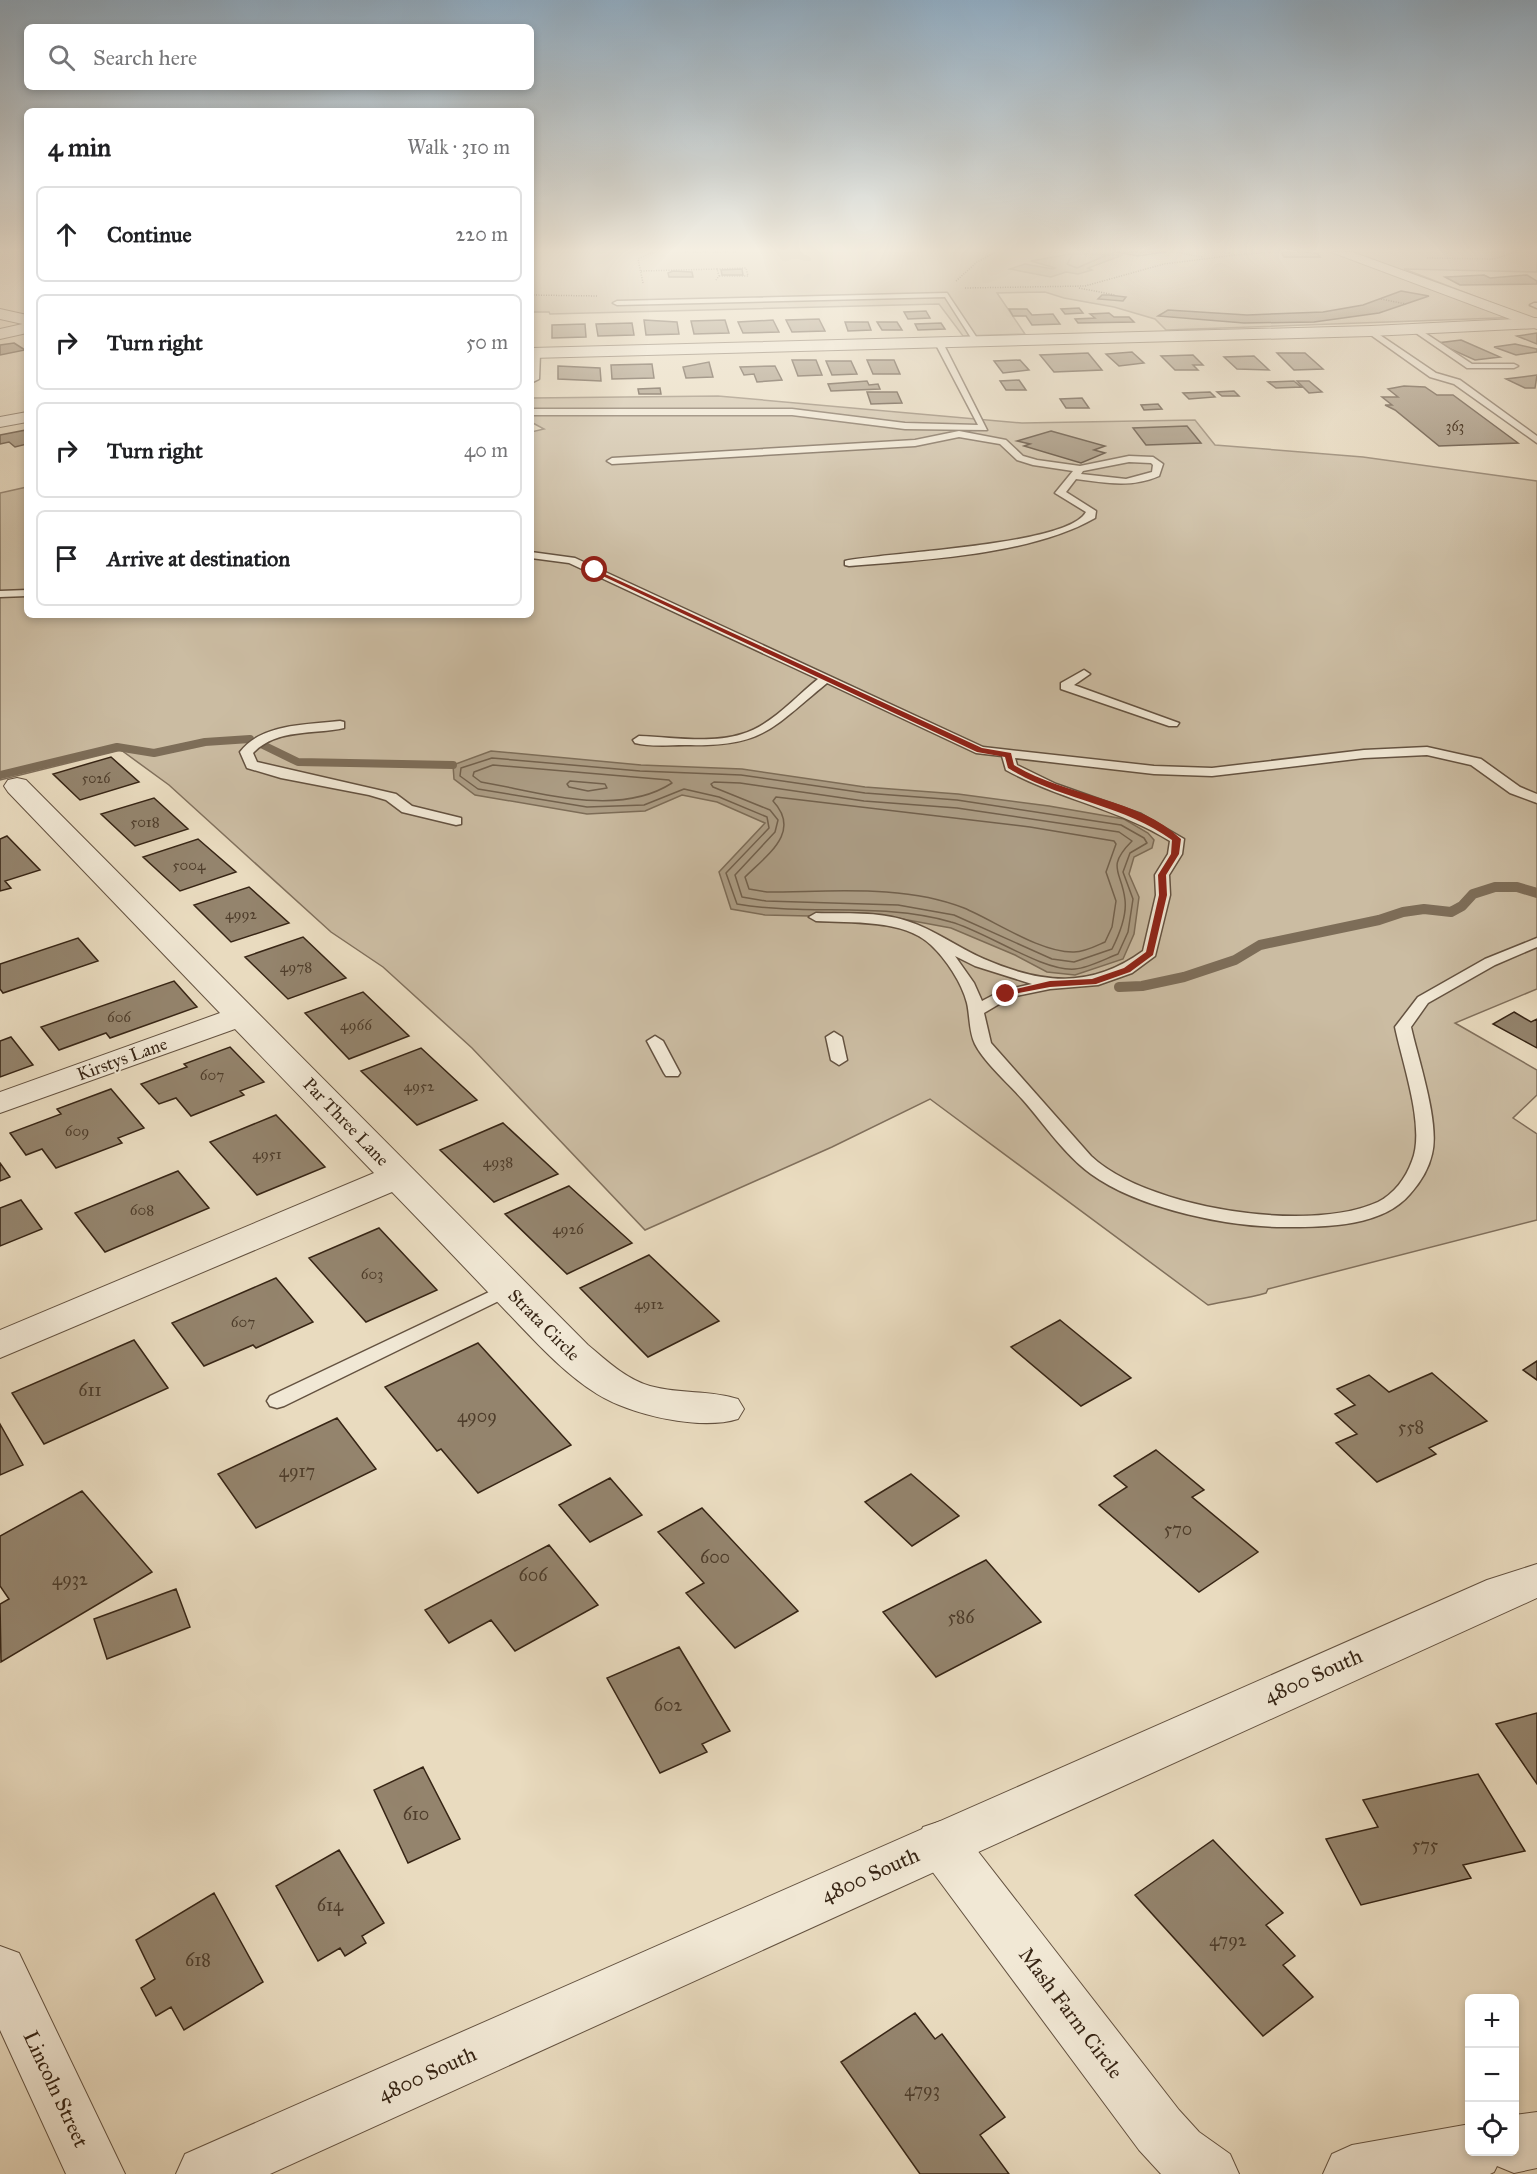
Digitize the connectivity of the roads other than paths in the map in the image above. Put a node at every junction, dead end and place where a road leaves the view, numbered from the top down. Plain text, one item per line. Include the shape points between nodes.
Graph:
1 (945, 353) edge
2 (1403, 353) edge
3 (1452, 353) edge
4 (1514, 366) dead end
5 (534, 412) edge
6 (24, 418) edge
7 (0, 422) edge
8 (1537, 440) edge
9 (612, 461) dead end
10 (1076, 473) junction
11 (534, 556) edge
12 (849, 563) dead end
13 (24, 593) edge
14 (0, 594) edge
15 (1084, 674) dead end
16 (826, 678) junction
17 (1173, 723) dead end
18 (340, 725) dead end
19 (639, 740) dead end
20 (1008, 755) junction
21 (17, 786) dead end
22 (1537, 799) edge
23 (456, 821) dead end
24 (816, 917) dead end
25 (936, 941) junction
26 (1537, 942) edge
27 (1050, 984) junction
28 (976, 1011) junction
29 (243, 1015) junction
30 (834, 1037) dead end
31 (655, 1041) dead end
32 (839, 1060) dead end
33 (672, 1073) dead end
34 (0, 1103) edge
35 (398, 1176) junction
36 (508, 1289) junction
37 (0, 1345) edge
38 (277, 1401) dead end
39 (724, 1409) dead end
40 (1537, 1581) edge
41 (940, 1843) junction
42 (0, 1971) edge
43 (1537, 2140) edge
44 (1519, 2143) edge
45 (1465, 2153) edge
46 (96, 2174) edge
47 (205, 2174) edge
48 (1210, 2174) edge
49 (1352, 2174) edge

1 - 5 lane via 984,428 905,426 792,412
2 - 8 lane via 1433,375 1457,382
3 - 4 lane via 1470,366
6 - 7 street
9 - 10 lane via 915,443 959,434 1003,442 1020,458
10 - 10 lane via 1131,482 1156,474 1158,464 1153,460 1129,459
10 - 12 lane via 1060,494 1091,511 1084,522 1039,537
11 - 16 lane via 579,563
13 - 14 lane
15 - 17 lane via 1065,686
16 - 19 lane via 747,737
16 - 20 lane via 980,750
18 - 23 lane via 272,735 246,753 252,765 371,791 391,797 407,809
20 - 22 lane via 1212,772 1364,754 1427,751 1476,762 1515,790
20 - 27 lane via 1011,766 1034,781 1116,807 1157,825 1177,839 1175,854 1162,875 1163,895 1150,953 1127,970 1093,982
21 - 29 street, Par Three Lane
24 - 25 lane via 903,924
25 - 27 lane via 980,963
25 - 28 lane via 971,994
26 - 28 lane via 1490,962 1423,1000 1403,1028 1425,1151 1412,1181 1386,1206 1341,1220 1281,1222 1207,1211 1144,1194 1102,1174 983,1044 976,1028
27 - 28 lane via 1006,994
29 - 34 street, Kirstys Lane
29 - 35 street, Par Three Lane
30 - 32 lane
31 - 33 lane
35 - 36 street, Strata Circle
35 - 37 street, Par Three Lane
36 - 38 lane
36 - 39 street, Strata Circle via 609,1385 666,1406
40 - 41 street, 4800 South via 1413,1632
41 - 47 street, 4800 South
41 - 48 street, Mash Farm Circle via 1159,2130 1179,2152
42 - 46 street, Lincoln Street
43 - 44 street
45 - 49 street

